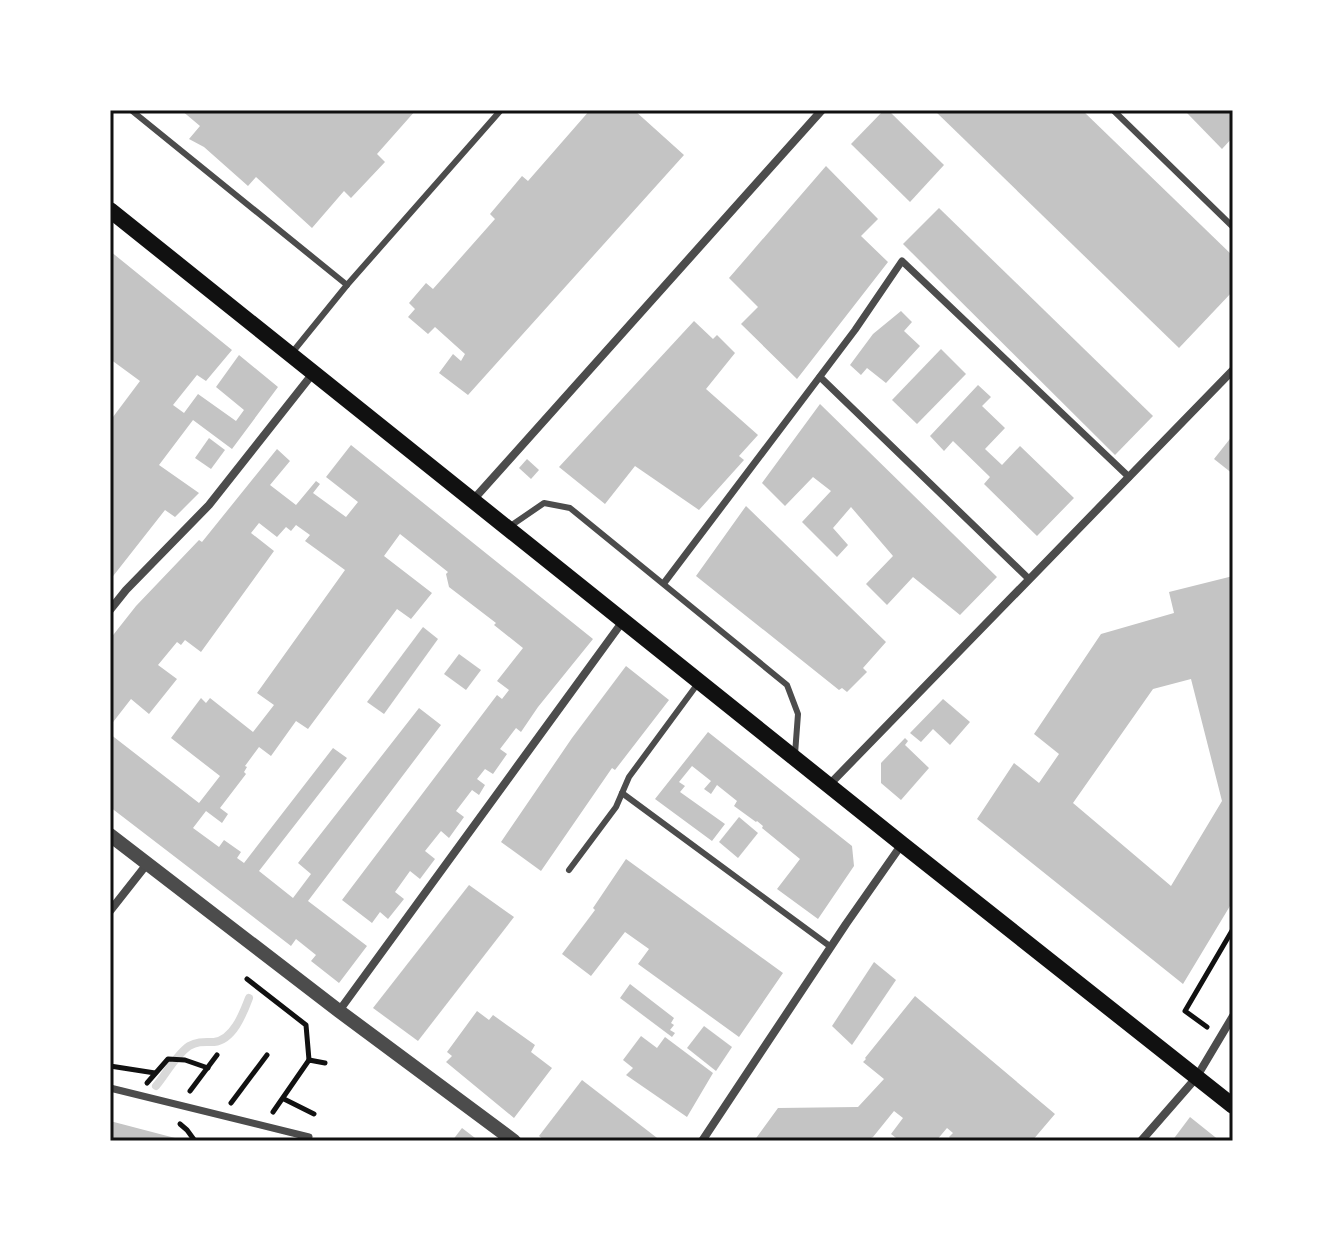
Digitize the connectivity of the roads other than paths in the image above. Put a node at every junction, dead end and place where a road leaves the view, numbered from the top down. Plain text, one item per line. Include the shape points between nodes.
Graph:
1 (131, 110) edge
2 (501, 110) edge
3 (822, 110) edge
4 (1113, 110) edge
5 (110, 210) edge
6 (1233, 227) edge
7 (347, 285) junction
8 (291, 354) junction
9 (1233, 370) edge
10 (314, 372) junction
11 (820, 377) junction
12 (1129, 477) junction
13 (473, 500) junction
14 (508, 528) junction
15 (1029, 579) junction
16 (664, 583) junction
17 (110, 610) edge
18 (623, 621) junction
19 (699, 682) junction
20 (794, 758) junction
21 (829, 785) junction
22 (622, 793) junction
23 (110, 835) edge
24 (902, 844) junction
25 (147, 864) junction
26 (569, 870) dead end
27 (110, 911) edge
28 (831, 947) junction
29 (339, 1011) junction
30 (1233, 1016) edge
31 (1196, 1078) junction
32 (110, 1088) edge
33 (1233, 1106) edge
34 (309, 1137) dead end
35 (514, 1141) edge
36 (702, 1141) edge
37 (1141, 1141) edge

1 - 7 lane
2 - 7 lane
3 - 13 street
4 - 6 lane
5 - 8 main road
7 - 8 lane
8 - 10 main road
9 - 12 street
10 - 13 main road
10 - 17 street via 209,505
11 - 12 street via 902,261
11 - 15 street
11 - 16 street
12 - 15 street
13 - 14 main road
14 - 16 lane via 544,503 570,508
14 - 18 main road
15 - 21 street
16 - 20 lane via 787,685 798,714
18 - 19 main road
18 - 29 street
19 - 20 main road
19 - 22 lane
20 - 21 main road
21 - 24 main road
22 - 26 lane
22 - 28 lane
23 - 25 street
24 - 28 street
24 - 31 main road
25 - 27 street
25 - 29 street
28 - 36 street
29 - 35 street
30 - 31 street
31 - 33 main road
31 - 37 street
32 - 34 street

